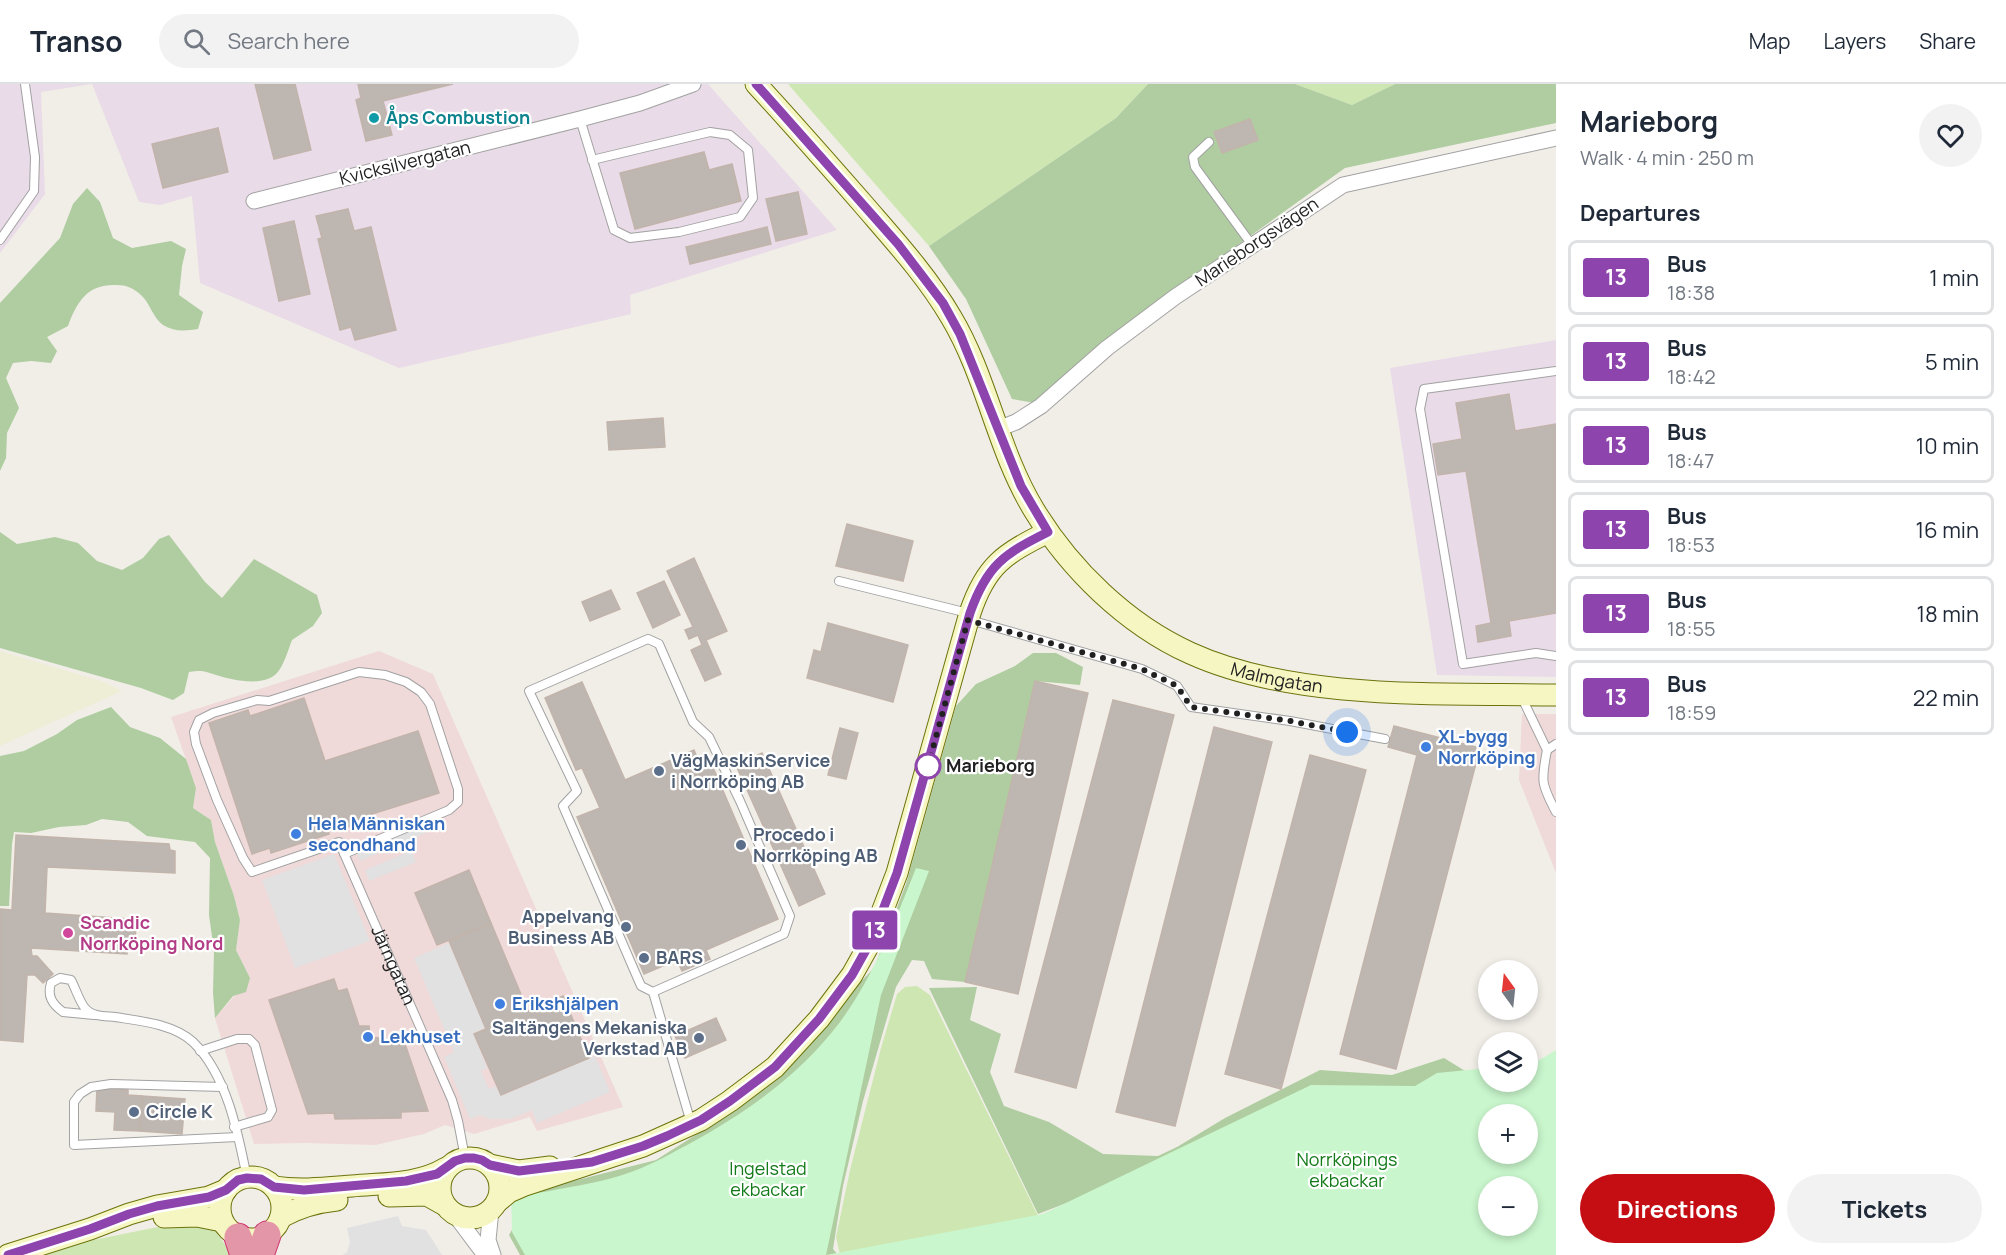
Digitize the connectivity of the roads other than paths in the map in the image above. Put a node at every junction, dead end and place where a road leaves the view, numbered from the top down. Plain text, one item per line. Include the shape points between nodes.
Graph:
1 (25, 84) edge
2 (693, 84) edge
3 (756, 84) edge
4 (580, 119) junction
5 (1556, 138) edge
6 (1209, 142) dead end
7 (592, 160) junction
8 (254, 201) dead end
9 (0, 240) edge
10 (1252, 245) junction
11 (1556, 370) edge
12 (998, 429) junction
13 (1048, 532) junction
14 (839, 581) dead end
15 (969, 617) junction
16 (1556, 656) edge
17 (1520, 694) junction
18 (1556, 695) edge
19 (1385, 739) dead end
20 (1556, 744) edge
21 (1547, 750) junction
22 (1556, 812) edge
23 (344, 854) junction
24 (652, 992) junction
25 (94, 1015) junction
26 (200, 1052) junction
27 (223, 1087) junction
28 (691, 1125) junction
29 (234, 1127) junction
30 (237, 1137) junction
31 (465, 1158) junction
32 (592, 1162) junction
33 (490, 1165) junction
34 (446, 1168) junction
35 (247, 1178) junction
36 (274, 1187) junction
37 (226, 1190) junction
38 (494, 1206) junction
39 (449, 1209) junction
40 (90, 1229) junction
41 (269, 1236) edge
42 (234, 1238) edge
43 (8, 1255) edge
44 (485, 1255) edge
45 (493, 1255) edge

1 - 9 lane via 35,157 34,191
2 - 4 street, Kvicksilvergatan
3 - 12 street via 898,244 933,290 960,334
4 - 7 lane
4 - 8 street, Kvicksilvergatan
5 - 10 street, Marieborgsvägen via 1343,185
6 - 10 lane via 1193,157 1195,167
7 - 7 lane via 614,230 630,238 740,217 753,198 748,150 730,135 710,132
10 - 12 street, Marieborgsvägen via 1107,348 1041,406
11 - 16 lane via 1424,389 1420,409 1464,664 1536,653
12 - 13 street via 1021,486
13 - 15 street via 1021,545 992,568 978,590
13 - 17 street, Malmgatan via 1095,586 1126,613 1191,654 1262,676 1322,686
14 - 15 lane
15 - 19 lane via 1142,669 1177,686 1191,707
15 - 28 street via 897,873 857,967 819,1019 775,1067
17 - 18 street, Malmgatan
17 - 21 lane
20 - 21 lane
21 - 22 lane via 1542,777
23 - 23 lane, Järngatan via 449,810 458,802 458,789 430,705 421,692 385,675 359,672 199,720 195,744 252,872 339,842
23 - 31 lane, Järngatan via 452,1100
24 - 24 lane via 784,934 790,916 709,737 693,722 658,644 648,639 529,691 577,791 563,807 641,986
24 - 28 lane
25 - 25 lane via 84,1008 71,980 60,978 51,983 51,1001 60,1010
25 - 26 lane via 141,1021 171,1030 193,1042
26 - 27 lane
26 - 29 lane via 237,1039 249,1039 255,1045 272,1110 268,1117
27 - 29 lane
27 - 30 lane via 91,1087 74,1102 74,1145
28 - 32 street
29 - 30 lane
30 - 35 lane
31 - 33 street
31 - 34 street
32 - 33 street via 519,1171
32 - 38 street via 518,1187
33 - 38 street via 500,1182
34 - 36 street via 406,1181 304,1190
34 - 39 street via 439,1186
35 - 36 street via 261,1179
35 - 37 street
36 - 41 street via 282,1206
37 - 40 street via 129,1214
37 - 42 street via 220,1205
38 - 39 street via 480,1217 467,1218
38 - 45 street via 488,1231
39 - 41 street via 427,1195 313,1203 297,1208
39 - 44 street
40 - 42 street via 172,1216 197,1216
40 - 43 street
41 - 42 street

